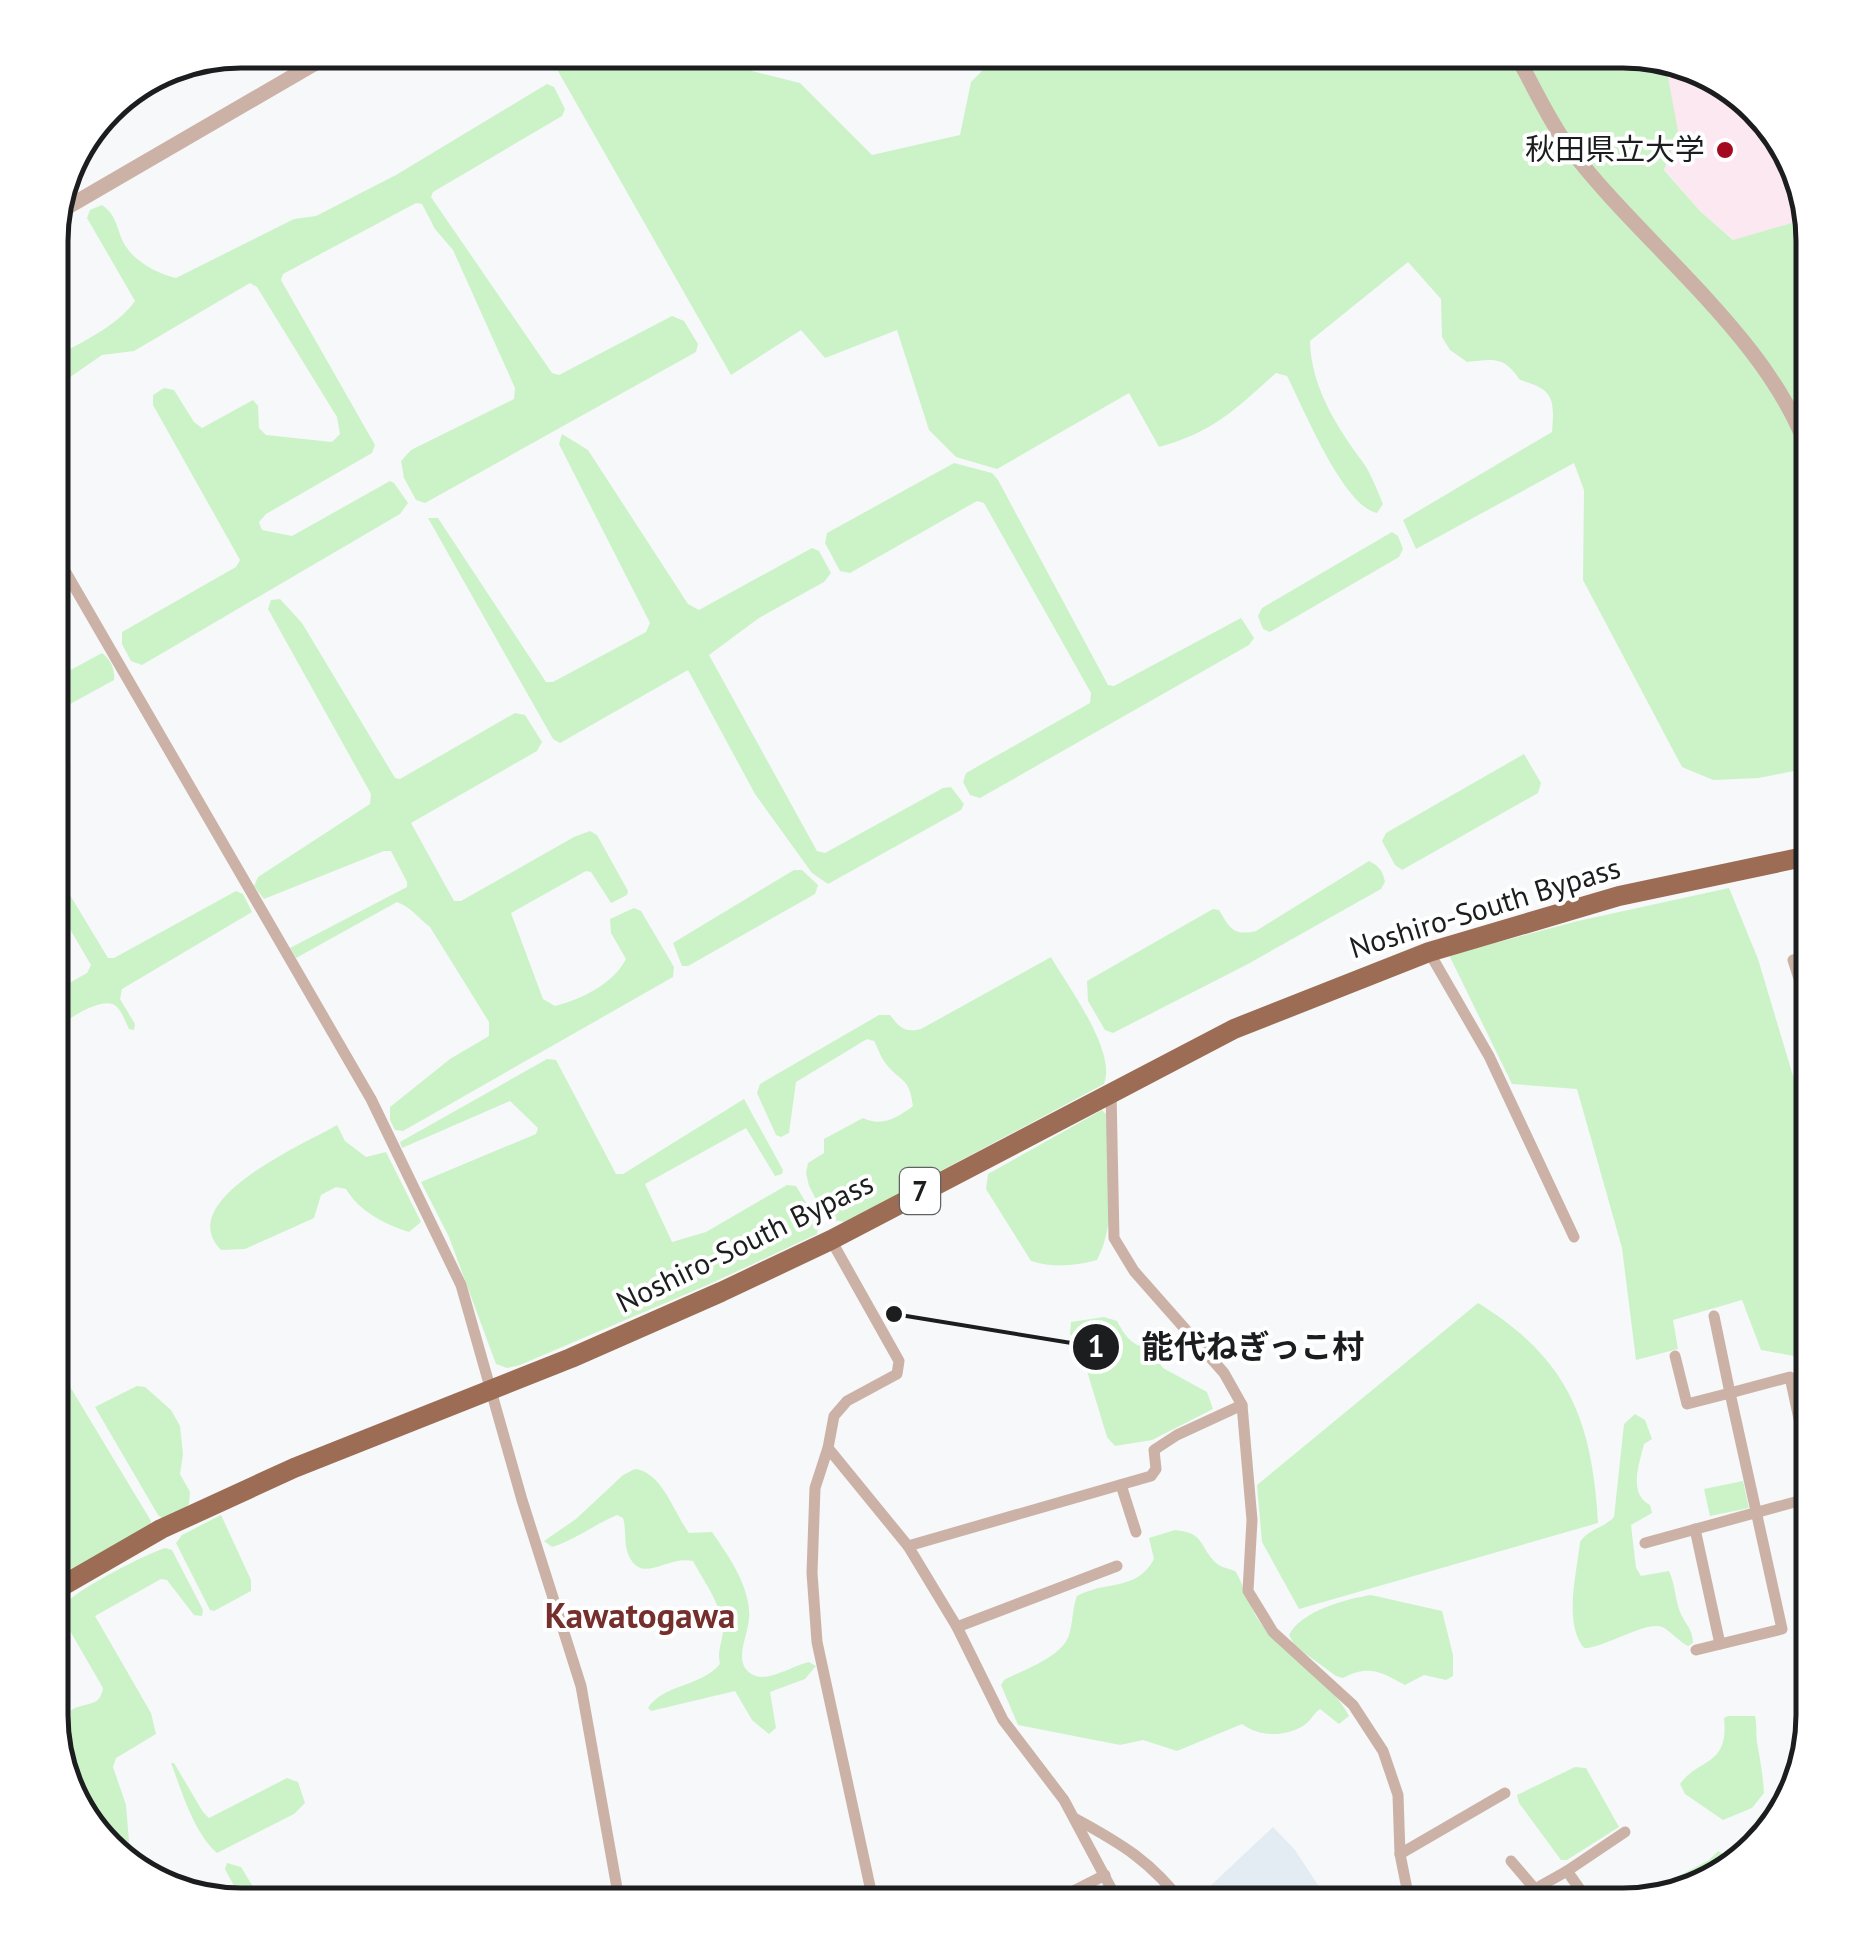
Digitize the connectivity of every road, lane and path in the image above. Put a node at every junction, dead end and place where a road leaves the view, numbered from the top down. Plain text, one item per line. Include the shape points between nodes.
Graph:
1 (307, 68) edge
2 (1523, 68) edge
3 (72, 205) edge
4 (1796, 423) edge
5 (68, 576) edge
6 (1796, 859) edge
7 (1429, 952) junction
8 (1111, 1091) junction
9 (1574, 1237) dead end
10 (831, 1240) junction
11 (1714, 1316) dead end
12 (1675, 1356) dead end
13 (492, 1387) junction
14 (1730, 1393) junction
15 (1242, 1405) junction
16 (1796, 1405) edge
17 (828, 1448) junction
18 (1121, 1485) junction
19 (1796, 1501) edge
20 (1754, 1512) junction
21 (1695, 1529) junction
22 (1136, 1532) dead end
23 (1645, 1544) dead end
24 (908, 1546) junction
25 (1117, 1566) dead end
26 (68, 1583) edge
27 (957, 1628) junction
28 (1720, 1644) junction
29 (1696, 1650) dead end
30 (1505, 1793) dead end
31 (1074, 1818) junction
32 (1625, 1832) dead end
33 (1400, 1854) junction
34 (1511, 1861) dead end
35 (1567, 1871) junction
36 (1105, 1875) junction
37 (617, 1888) edge
38 (870, 1888) edge
39 (1080, 1888) edge
40 (1112, 1888) edge
41 (1171, 1888) edge
42 (1407, 1888) edge
43 (1579, 1888) edge

1 - 3 street
2 - 4 street via 1568,147 1728,324
5 - 13 street via 371,1099 461,1285
6 - 7 highway, Noshiro-South Bypass / 7 via 1619,896
7 - 8 highway, Noshiro-South Bypass / 7 via 1234,1029
7 - 9 street via 1485,1046
8 - 10 highway, Noshiro-South Bypass / 7
8 - 15 street via 1114,1238 1224,1373
10 - 13 highway, Noshiro-South Bypass / 7
10 - 17 street via 899,1361 896,1374 847,1401 834,1416
11 - 14 street
12 - 14 street via 1687,1404
13 - 26 highway, Noshiro-South Bypass / 7 via 161,1529
13 - 37 street via 581,1686
14 - 16 street via 1790,1377
14 - 20 street
15 - 18 street via 1154,1450 1152,1476
15 - 33 street via 1252,1520 1248,1591 1273,1632 1353,1705 1383,1751 1398,1796
17 - 24 street
17 - 38 street via 814,1488 817,1642
18 - 22 street
18 - 24 street
19 - 20 street
20 - 21 street
20 - 28 street via 1782,1629
21 - 23 street
21 - 28 street
24 - 27 street
25 - 27 street
27 - 31 street via 1003,1720
28 - 29 street
30 - 33 street
31 - 36 street
31 - 41 street via 1130,1848
32 - 35 street
33 - 42 street
34 - 35 street via 1535,1888
35 - 43 street
36 - 39 street
36 - 40 street

